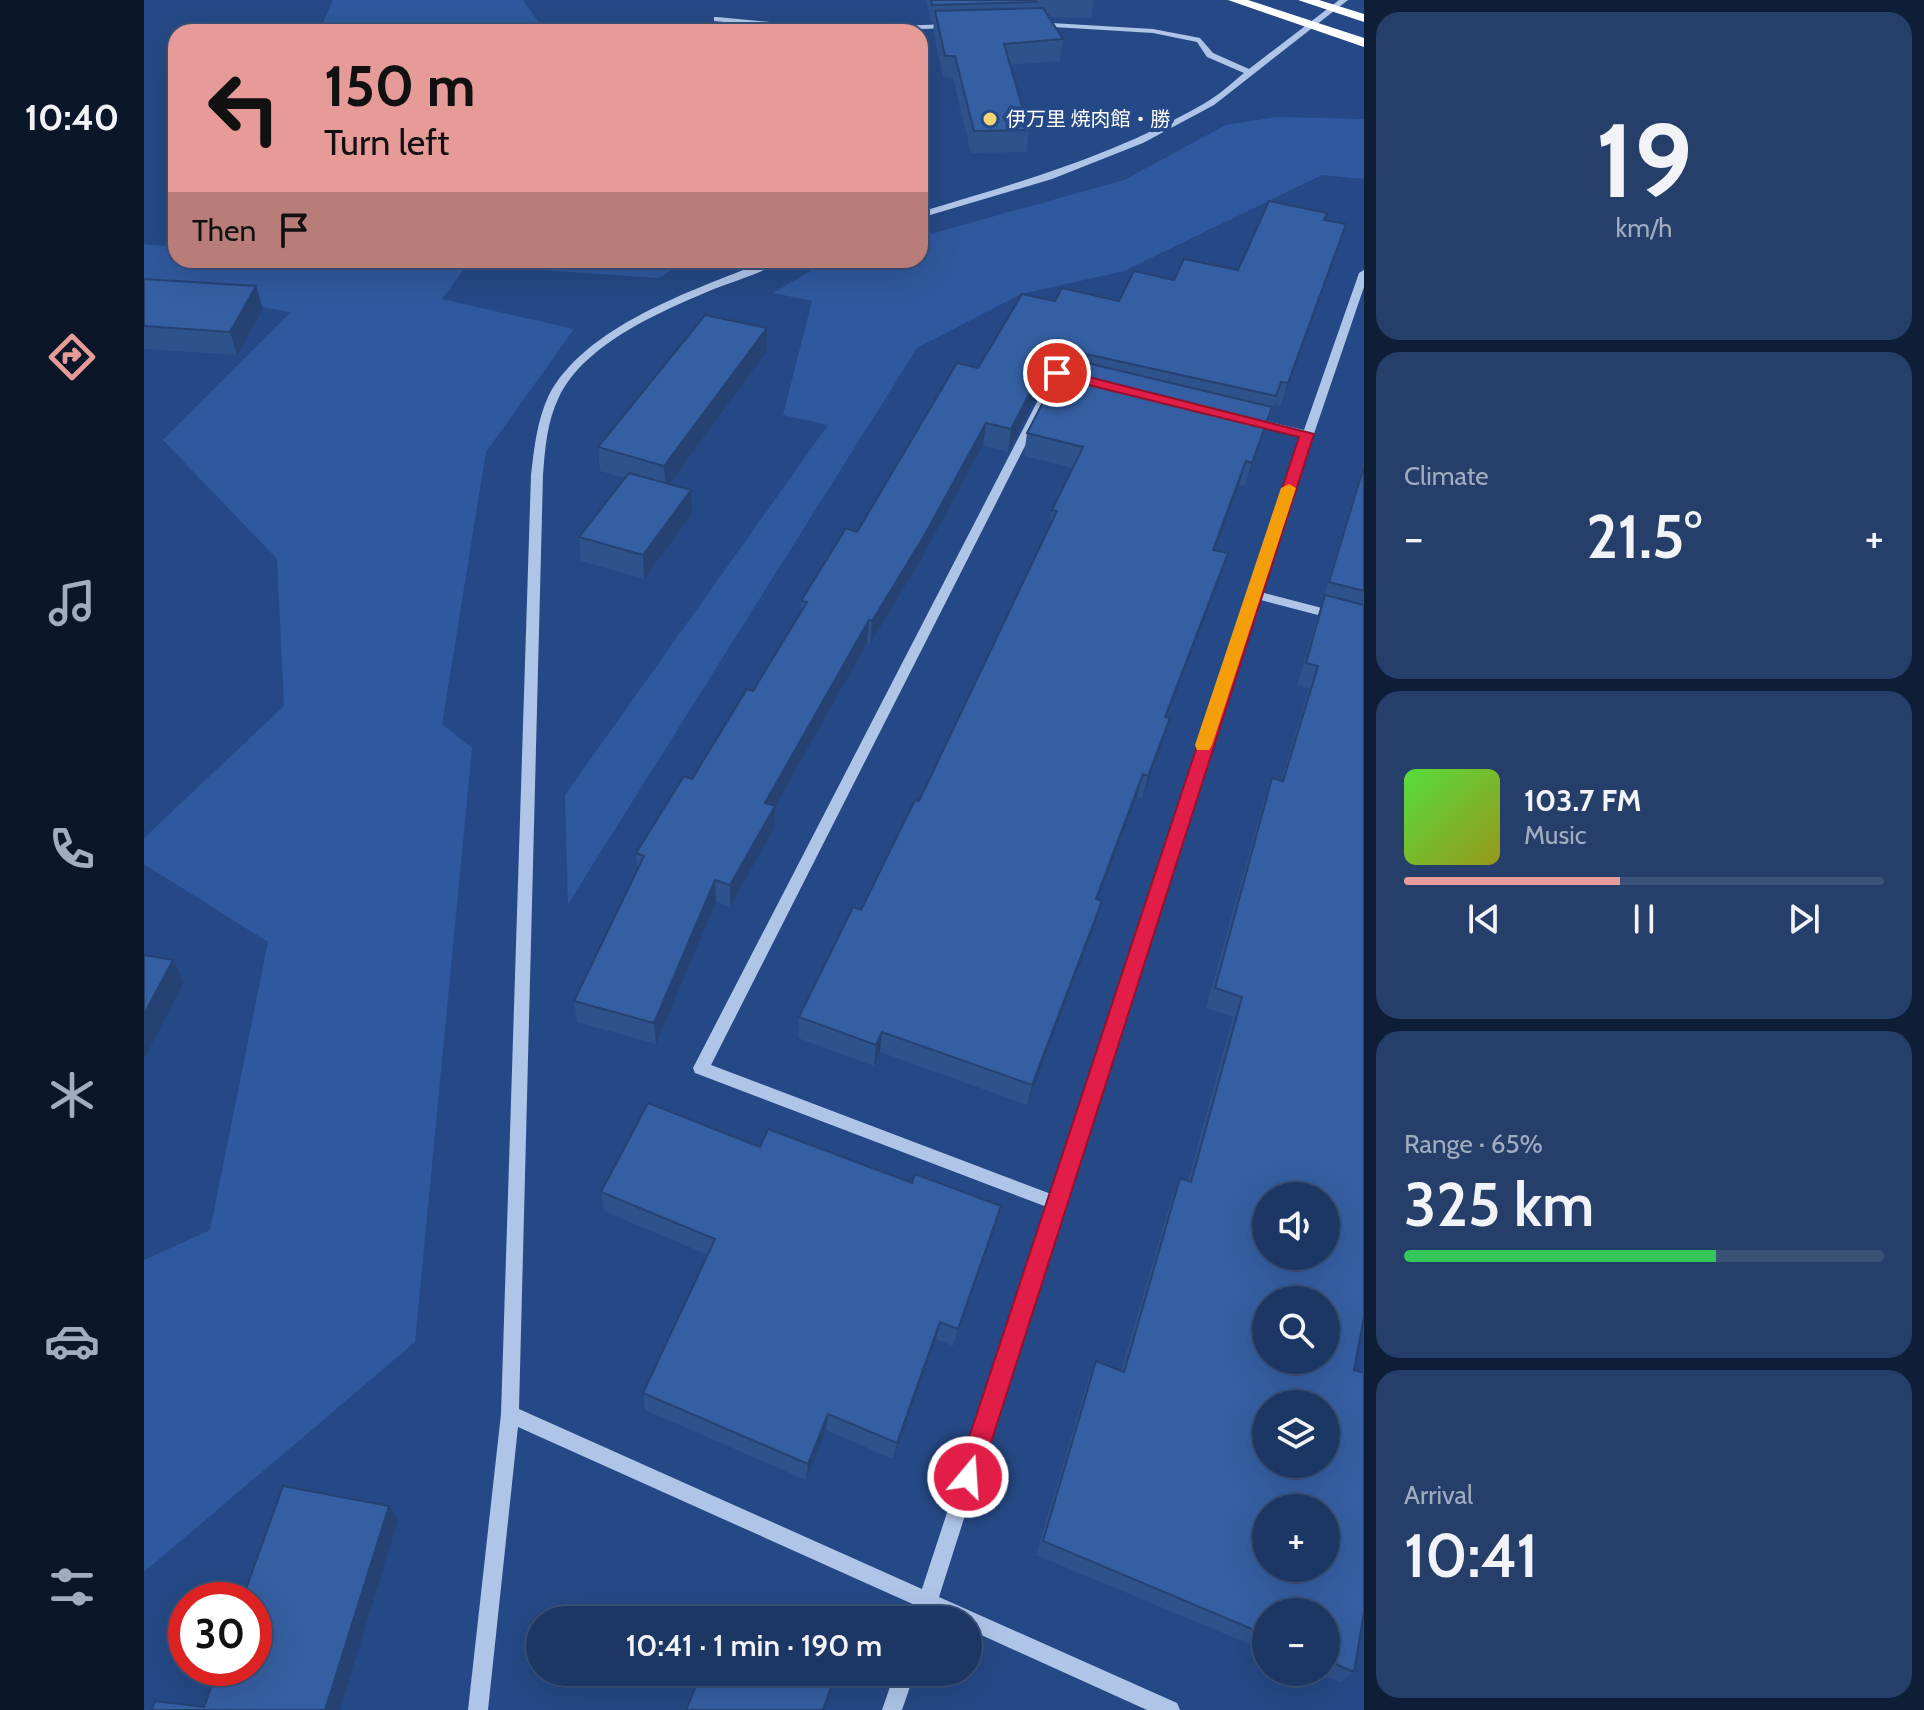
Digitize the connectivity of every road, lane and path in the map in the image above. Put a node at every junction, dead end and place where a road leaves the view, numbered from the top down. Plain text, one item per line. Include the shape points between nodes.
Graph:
1 (1235, 0) edge
2 (1305, 0) edge
3 (1339, 5) edge
4 (1364, 18) edge
5 (717, 19) dead end
6 (770, 24) edge
7 (1025, 24) edge
8 (966, 25) edge
9 (928, 26) edge
10 (1311, 27) junction
11 (1364, 43) edge
12 (1251, 73) junction
13 (928, 213) edge
14 (759, 268) edge
15 (1364, 273) edge
16 (1086, 381) edge
17 (1233, 416) edge
18 (1307, 434) junction
19 (1253, 594) junction
20 (1364, 623) edge
21 (1055, 1203) junction
22 (510, 1414) junction
23 (929, 1599) junction
24 (927, 1606) edge
25 (900, 1686) edge
26 (478, 1710) edge
27 (892, 1710) edge
28 (1170, 1710) edge

1 - 10 highway
2 - 3 highway
3 - 4 highway
3 - 10 street
5 - 6 street
7 - 12 street via 1153,31 1200,40 1210,55
8 - 9 street
10 - 11 highway
10 - 12 street
12 - 13 street via 1211,103 1140,141 1049,177
14 - 22 street via 638,323 593,351 559,388 542,430
15 - 18 street
16 - 21 street via 1057,373 701,1068
17 - 18 street
18 - 19 street
19 - 20 street
19 - 21 street
21 - 23 street
22 - 23 street
22 - 26 street
23 - 24 street
23 - 28 street
25 - 27 street

